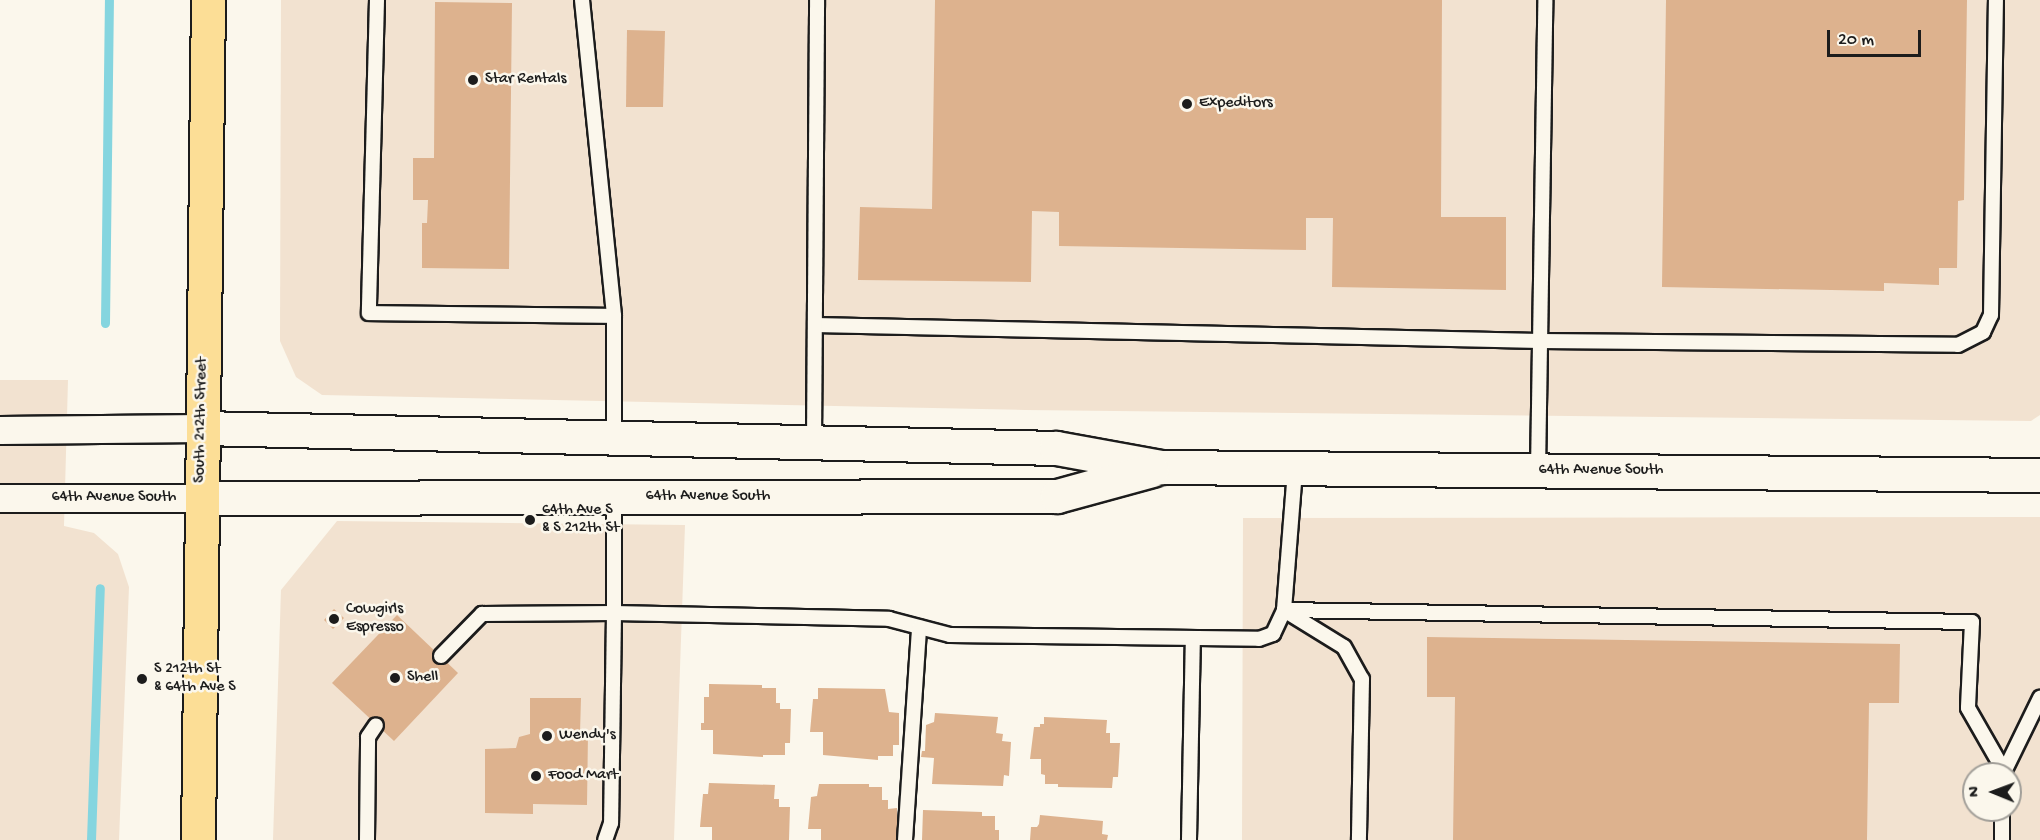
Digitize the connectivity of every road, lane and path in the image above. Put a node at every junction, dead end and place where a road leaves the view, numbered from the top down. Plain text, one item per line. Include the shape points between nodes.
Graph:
1 (208, 0) edge
2 (377, 0) edge
3 (582, 0) edge
4 (817, 0) edge
5 (1545, 0) edge
6 (1996, 0) edge
7 (614, 316) junction
8 (815, 325) junction
9 (1540, 341) junction
10 (202, 428) junction
11 (0, 430) edge
12 (614, 438) junction
13 (814, 444) junction
14 (1161, 467) junction
15 (1295, 469) junction
16 (1538, 471) junction
17 (2040, 475) edge
18 (614, 497) junction
19 (0, 498) edge
20 (201, 498) junction
21 (1284, 610) junction
22 (614, 613) junction
23 (919, 627) junction
24 (1193, 638) junction
25 (441, 656) dead end
26 (2040, 698) edge
27 (376, 725) dead end
28 (1998, 762) edge
29 (2008, 762) edge
30 (2002, 822) edge
31 (198, 840) edge
32 (367, 840) edge
33 (605, 840) edge
34 (906, 840) edge
35 (1189, 840) edge
36 (1359, 840) edge
37 (2002, 840) edge

1 - 10 main road, South 212th Street
2 - 7 lane via 369,313
3 - 7 lane
4 - 8 lane
5 - 9 lane
6 - 9 lane via 1991,315 1983,332 1958,345
7 - 12 lane
8 - 9 lane
8 - 13 lane
9 - 16 lane
10 - 11 street, 64th Avenue South
10 - 12 street, 64th Avenue South
10 - 20 main road, South 212th Street
12 - 13 street, 64th Avenue South
13 - 14 street, 64th Avenue South via 1056,448
14 - 15 street, 64th Avenue South
14 - 18 street, 64th Avenue South via 1057,496
15 - 16 street, 64th Avenue South
15 - 21 lane
16 - 17 street, 64th Avenue South
18 - 20 street, 64th Avenue South
18 - 22 lane
19 - 20 street, 64th Avenue South
20 - 31 main road, South 212th Street
21 - 24 lane via 1273,634 1259,639
21 - 28 lane via 1972,622 1968,708
21 - 36 lane via 1344,647 1362,679
22 - 23 lane via 889,619
22 - 25 lane via 482,614
22 - 33 lane via 611,823
23 - 24 lane via 950,635
23 - 34 lane
24 - 35 lane
26 - 29 lane
27 - 32 lane via 368,737
30 - 37 lane

